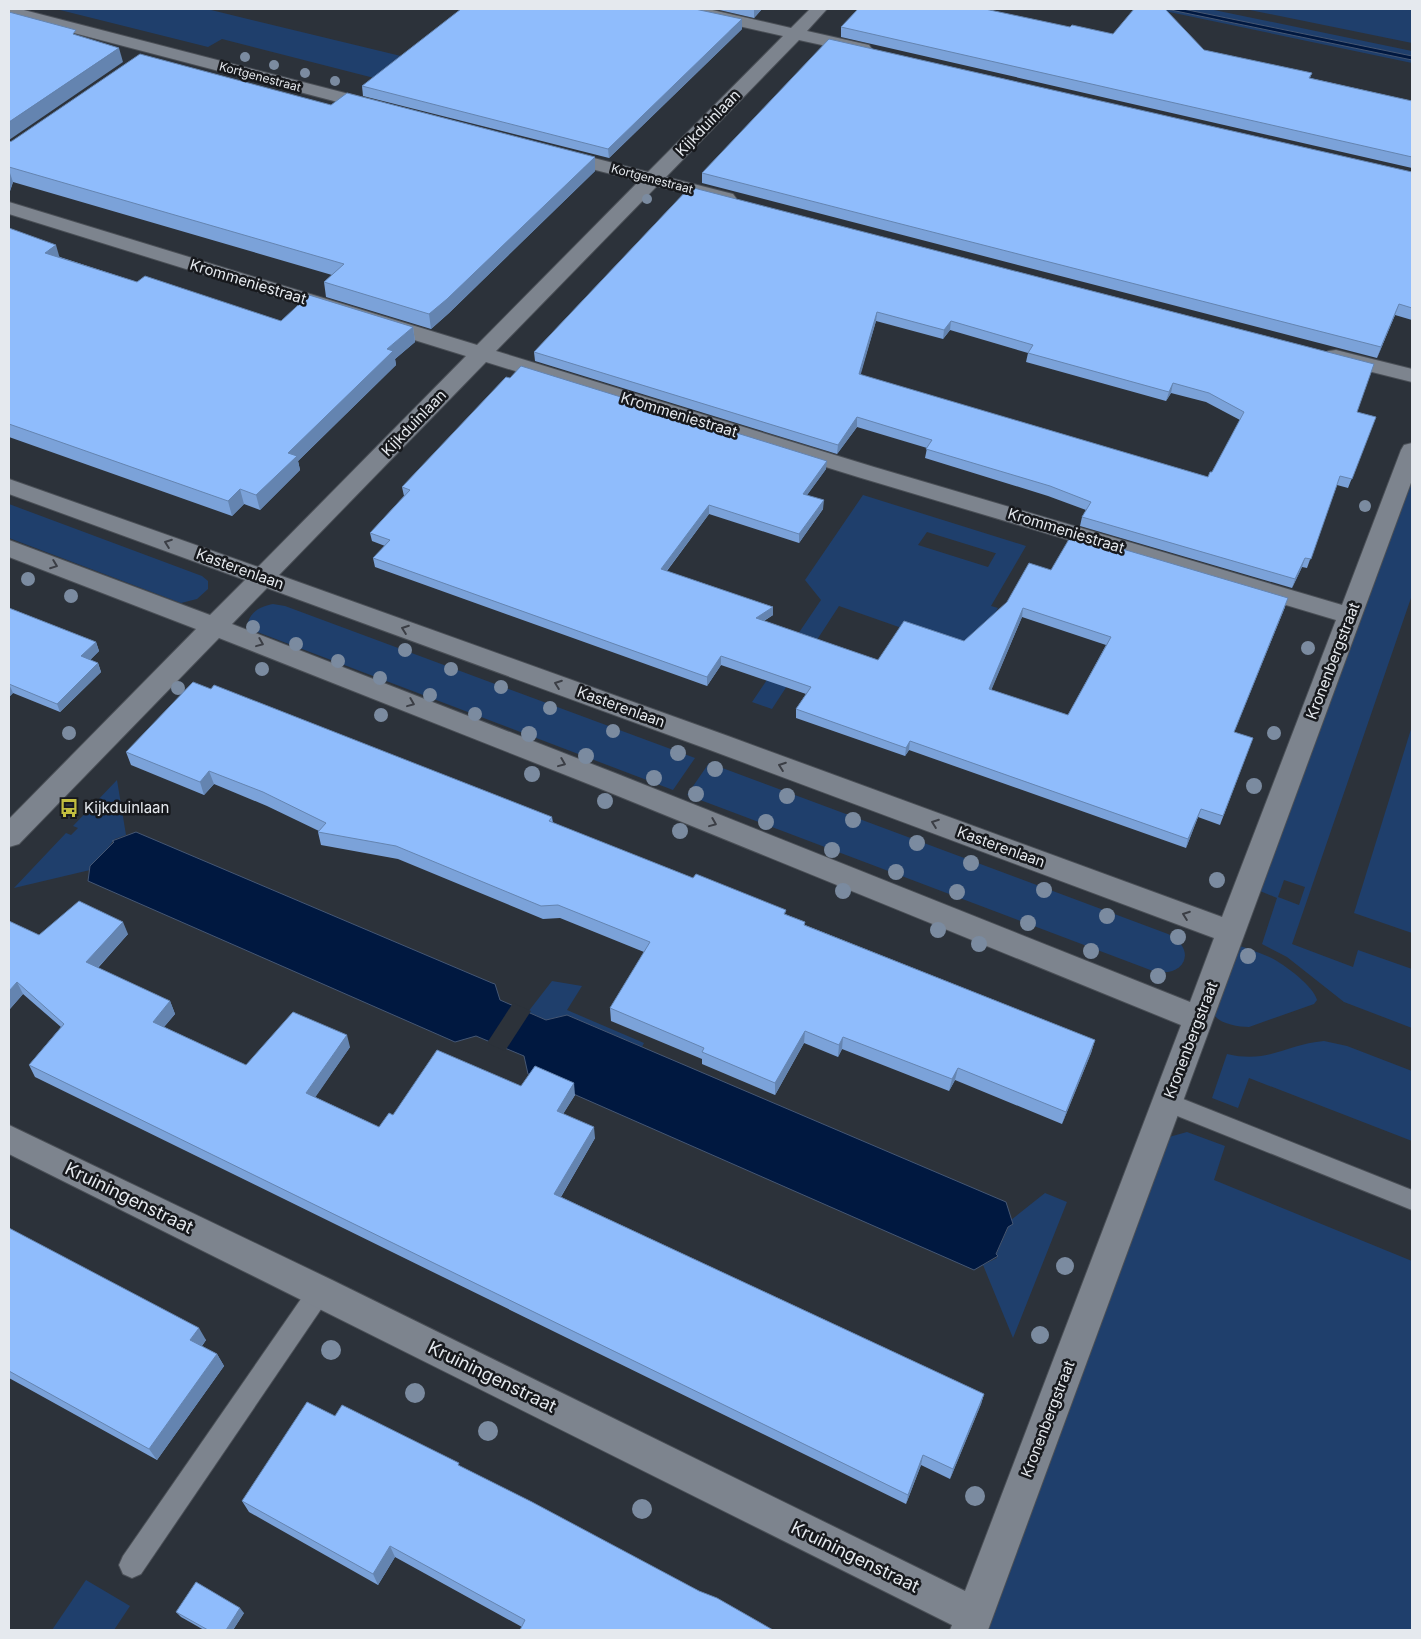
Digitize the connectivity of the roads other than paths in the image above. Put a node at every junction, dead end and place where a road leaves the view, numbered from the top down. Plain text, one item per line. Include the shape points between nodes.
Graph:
1 (688, 9) edge
2 (818, 9) edge
3 (9, 11) edge
4 (794, 34) junction
5 (156, 50) junction
6 (880, 53) edge
7 (140, 61) edge
8 (393, 111) edge
9 (537, 149) edge
10 (653, 179) junction
11 (748, 204) edge
12 (9, 208) edge
13 (1318, 351) edge
14 (481, 354) junction
15 (1412, 376) edge
16 (1412, 450) edge
17 (9, 486) edge
18 (9, 548) edge
19 (263, 578) junction
20 (1350, 616) junction
21 (215, 625) junction
22 (9, 836) edge
23 (1232, 932) junction
24 (1199, 1019) junction
25 (1168, 1102) junction
26 (9, 1139) edge
27 (1412, 1200) edge
28 (320, 1292) junction
29 (132, 1565) dead end
30 (972, 1623) edge

1 - 4 street
2 - 4 street, Kijkduinlaan
3 - 5 street, Kortgenestraat
4 - 6 street
4 - 10 street, Kijkduinlaan
5 - 7 street
5 - 8 street, Kortgenestraat
9 - 10 street, Kortgenestraat
10 - 11 street, Kortgenestraat
10 - 14 street, Kijkduinlaan
12 - 14 street, Krommeniestraat
13 - 15 street
14 - 19 street, Kijkduinlaan
14 - 20 street, Krommeniestraat
16 - 20 street, Kronenbergstraat
19 -> 17 street, Kasterenlaan
18 -> 21 street
19 - 21 street, Kijkduinlaan
23 -> 19 street, Kasterenlaan
20 - 23 street, Kronenbergstraat
21 - 22 street, Kijkduinlaan
21 -> 24 street
23 - 24 street, Kronenbergstraat
24 - 25 street, Kronenbergstraat
25 - 27 lane
25 - 30 street, Kronenbergstraat
26 - 28 street, Kruiningenstraat
28 - 29 lane
28 - 30 street, Kruiningenstraat

